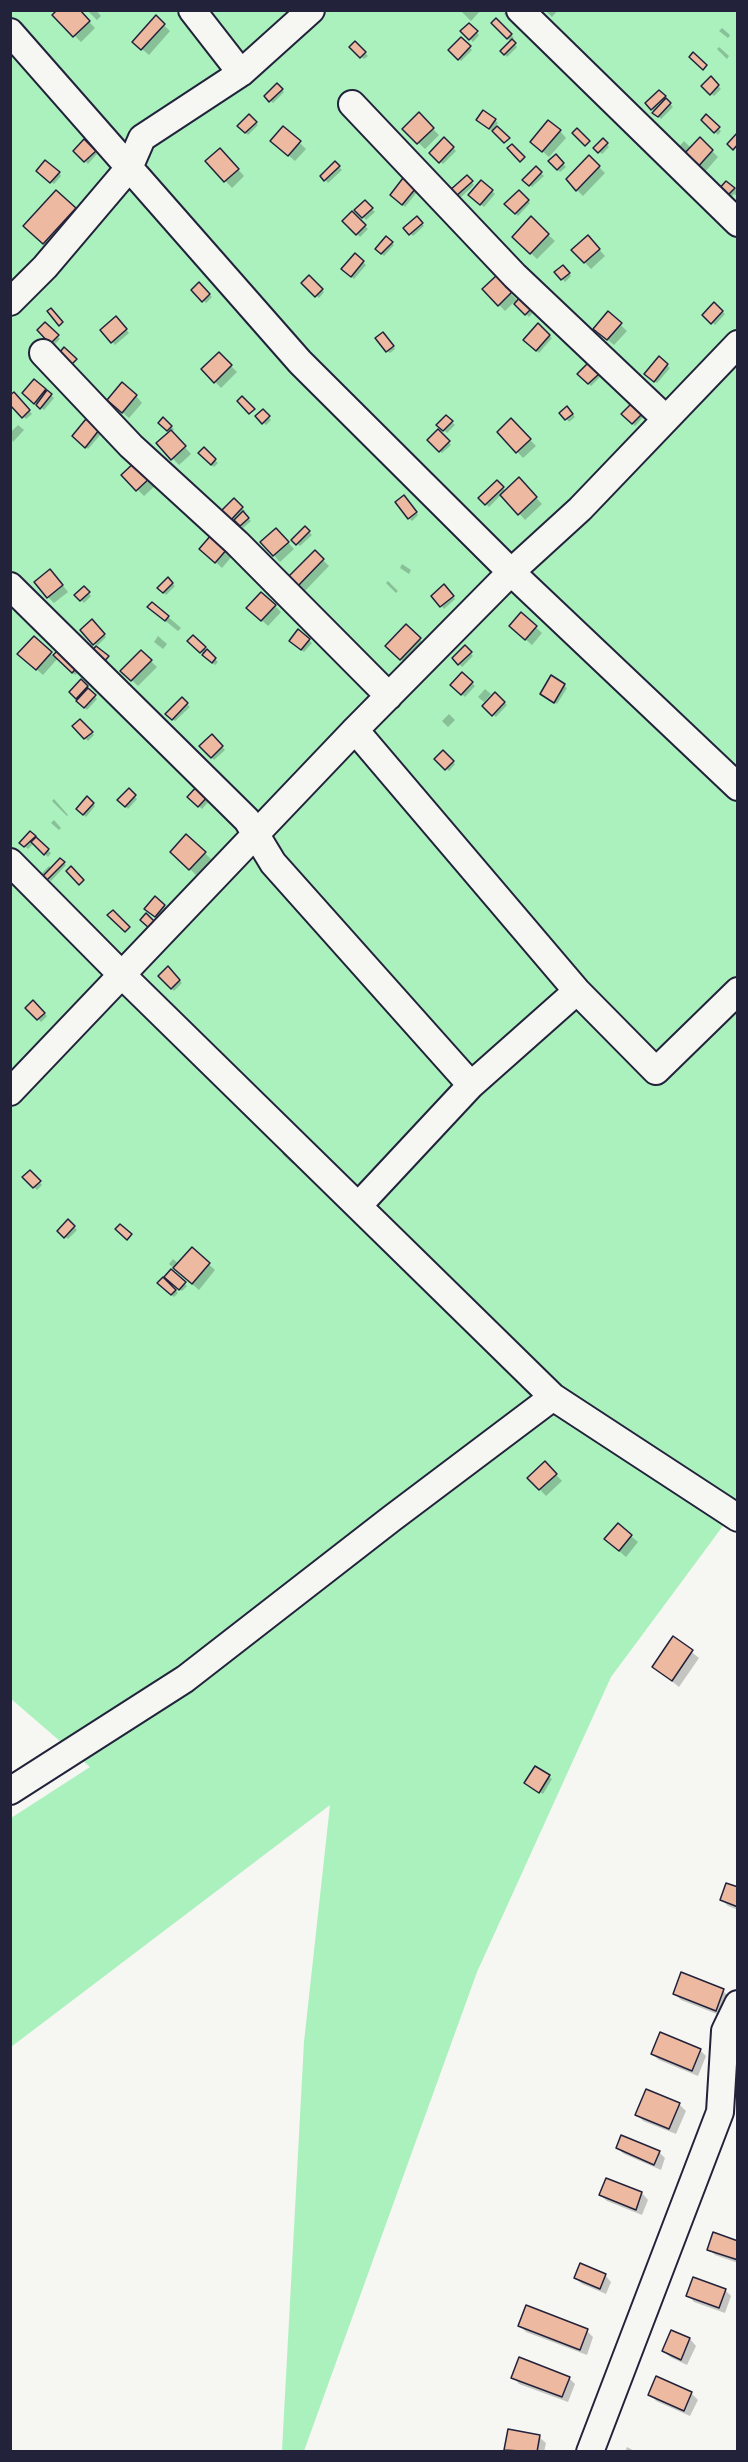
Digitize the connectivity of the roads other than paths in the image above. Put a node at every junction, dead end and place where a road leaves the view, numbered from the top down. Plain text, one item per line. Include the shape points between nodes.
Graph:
1 (192, 10) edge
2 (311, 10) edge
3 (520, 10) edge
4 (10, 32) edge
5 (242, 73) junction
6 (352, 104) dead end
7 (129, 168) junction
8 (738, 223) edge
9 (10, 302) edge
10 (738, 344) edge
11 (43, 353) dead end
12 (666, 419) junction
13 (511, 572) junction
14 (10, 586) edge
15 (389, 696) junction
16 (355, 730) junction
17 (738, 787) edge
18 (255, 833) junction
19 (10, 862) edge
20 (121, 974) junction
21 (577, 991) junction
22 (738, 991) edge
23 (471, 1084) junction
24 (10, 1092) edge
25 (358, 1204) junction
26 (553, 1397) junction
27 (738, 1518) edge
28 (10, 1791) edge
29 (738, 2004) edge
30 (590, 2451) edge

1 - 5 street
2 - 5 street
3 - 8 street
4 - 7 street
5 - 7 street via 141,138
6 - 12 street via 515,276
7 - 9 street
7 - 13 street via 300,362
10 - 12 street
11 - 15 street via 131,446 237,543
12 - 13 street via 580,510
13 - 15 street
13 - 17 street
14 - 18 street via 247,820
15 - 16 street
16 - 18 street
16 - 21 street
18 - 20 street
18 - 23 street via 273,863
19 - 20 street
20 - 24 street
20 - 25 street
21 - 22 street via 656,1071
21 - 23 street
23 - 25 street
25 - 26 street
26 - 27 street
26 - 28 street via 185,1678
29 - 30 street via 725,2031 720,2112

